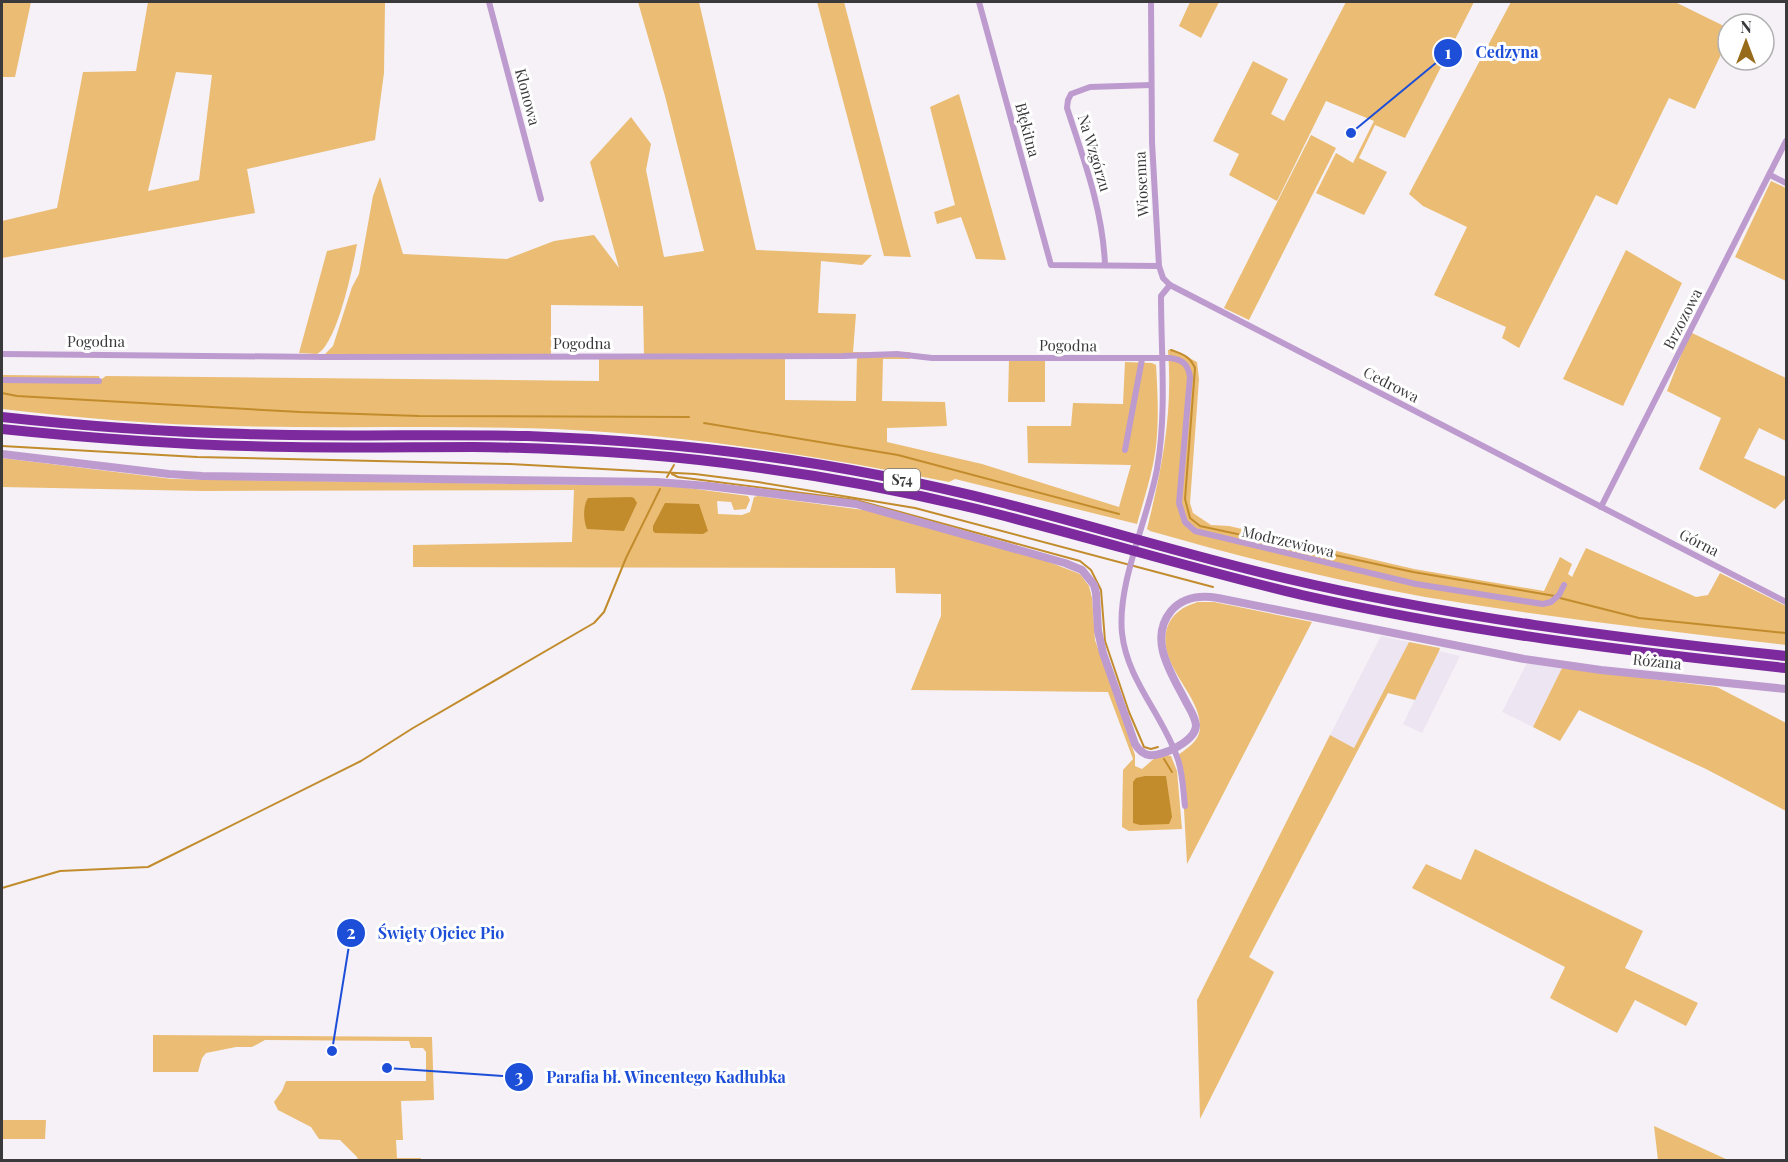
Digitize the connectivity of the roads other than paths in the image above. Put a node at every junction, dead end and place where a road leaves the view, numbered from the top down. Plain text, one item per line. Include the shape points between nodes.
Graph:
1 (489, 2) edge
2 (979, 2) edge
3 (1151, 2) edge
4 (1151, 85) junction
5 (1786, 141) edge
6 (1770, 174) junction
7 (1786, 183) edge
8 (541, 199) dead end
9 (1105, 265) junction
10 (1159, 266) junction
11 (1170, 285) junction
12 (2, 354) edge
13 (1142, 359) junction
14 (1161, 359) junction
15 (2, 380) edge
16 (99, 381) dead end
17 (2, 417) edge
18 (2, 429) edge
19 (1125, 450) dead end
20 (2, 454) edge
21 (1601, 507) junction
22 (1564, 585) dead end
23 (1786, 602) edge
24 (1786, 656) edge
25 (1786, 668) edge
26 (1786, 689) edge
27 (1173, 748) junction
28 (1185, 806) dead end

1 - 8 street, Klonowa
2 - 9 street, Błękitna via 1052,265
3 - 4 street, Wiosenna
4 - 9 street, Na Wzgórzu via 1090,87 1071,94 1068,100 1100,219
4 - 10 street, Wiosenna
5 - 6 street, Brzozowa
6 - 7 street
6 - 21 street, Brzozowa
9 - 10 street
10 - 11 street, Wiosenna
11 - 14 street via 1161,296
11 - 21 street, Cedrowa
12 - 13 street, Pogodna via 897,354 932,358
13 - 14 street, Pogodna
13 - 19 street
14 - 22 street, Modrzewiowa via 1181,360 1190,377 1179,503 1185,522 1195,531 1416,584 1543,604 1556,597
14 - 27 street via 1157,468 1121,617 1126,656
15 - 16 street
17 - 24 highway, S74 via 247,434 585,439 744,453 955,491 1237,567 1407,604 1574,632
18 - 25 highway, S74 via 197,445 585,451 752,467 863,484 963,506 1236,579 1383,612 1572,644
20 - 27 street via 202,477 657,482 869,507 1082,570 1095,589 1103,653 1135,744 1148,755
21 - 23 street, Górna
26 - 27 street, Różana via 1524,659 1207,596 1191,598 1171,611 1161,634 1163,654 1196,726 1191,739
27 - 28 street via 1182,773

